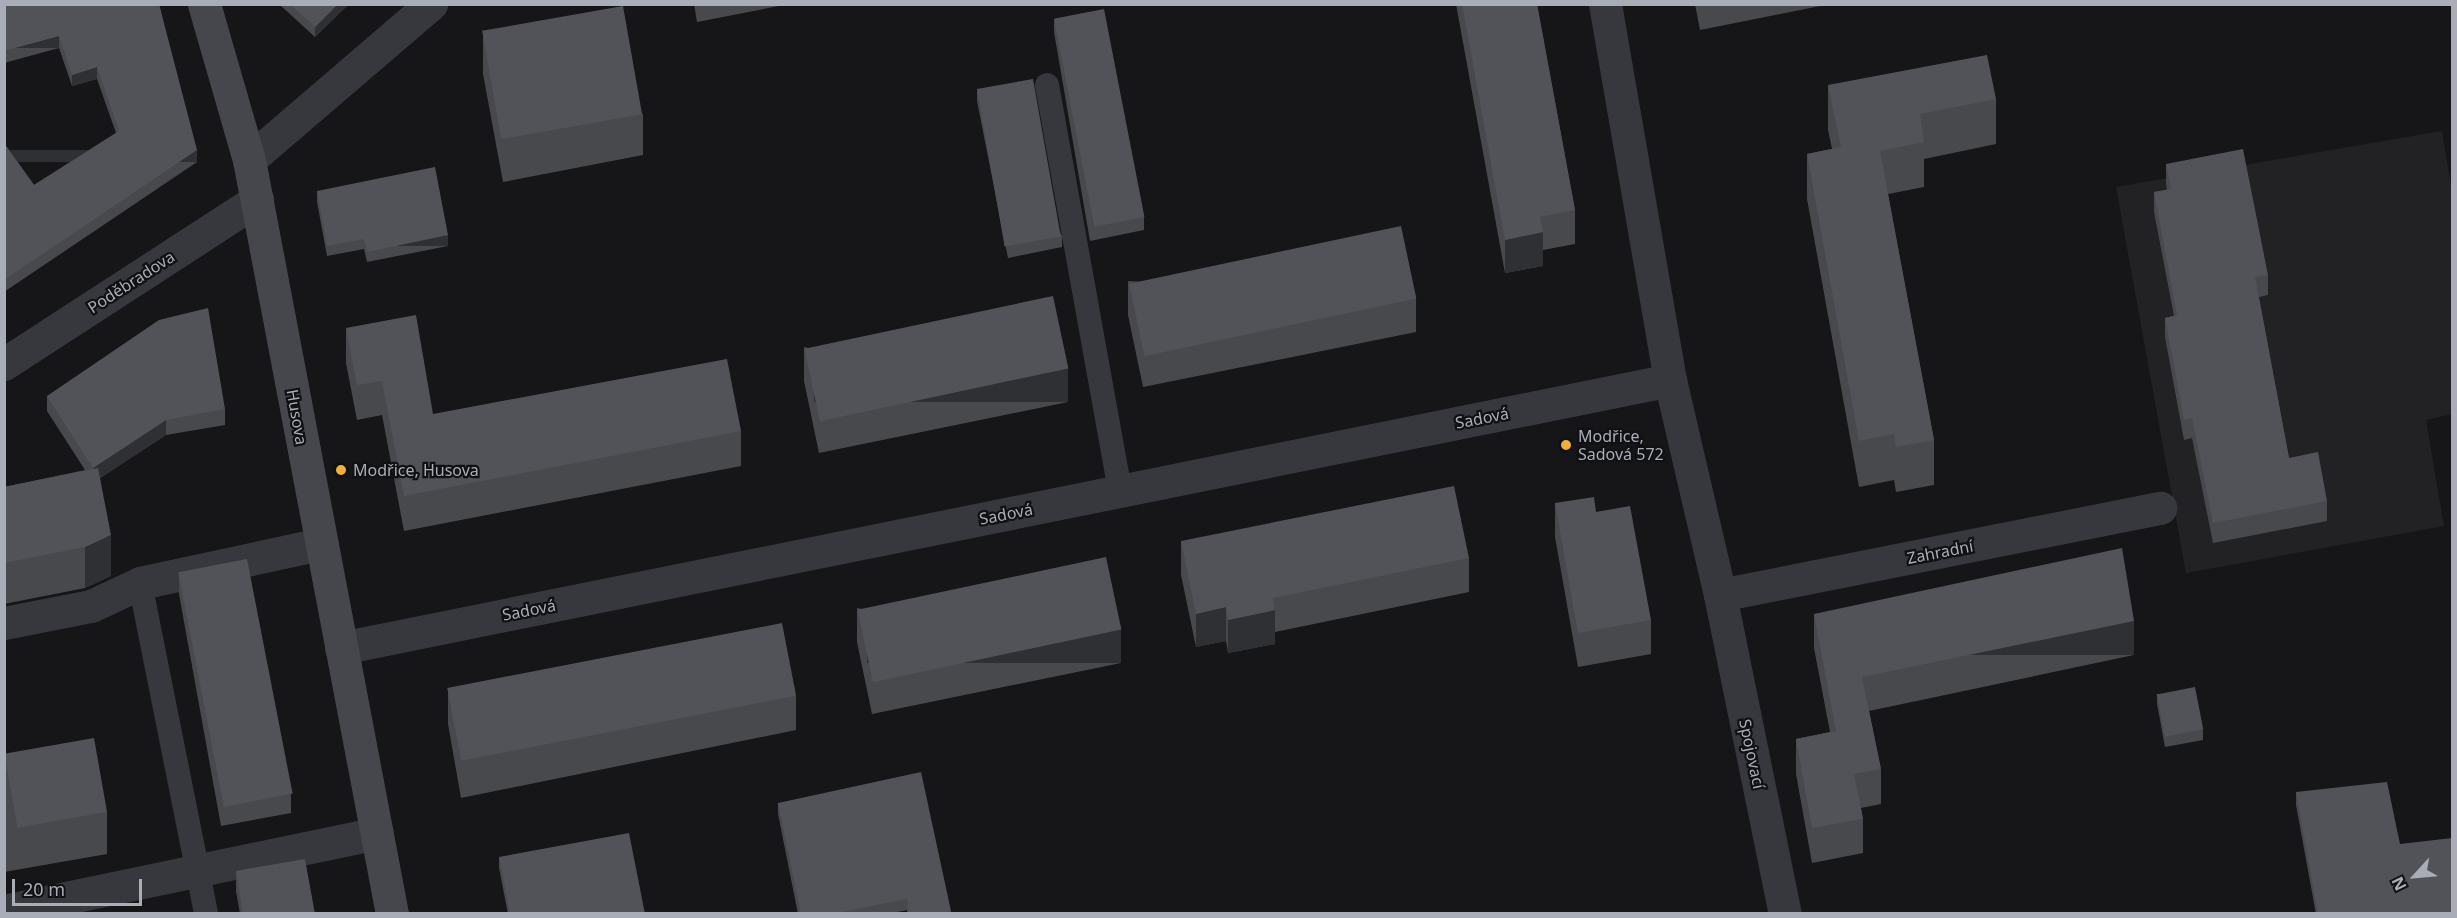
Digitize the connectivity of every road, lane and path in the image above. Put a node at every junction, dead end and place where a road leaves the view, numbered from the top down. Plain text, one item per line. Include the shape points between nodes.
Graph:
1 (204, 4) edge
2 (431, 4) edge
3 (1605, 4) edge
4 (1047, 86) dead end
5 (249, 160) junction
6 (257, 200) junction
7 (4, 364) edge
8 (1670, 380) junction
9 (1120, 491) junction
10 (2161, 508) dead end
11 (321, 544) junction
12 (140, 583) junction
13 (1720, 595) junction
14 (4, 623) edge
15 (341, 648) junction
16 (377, 832) junction
17 (198, 870) junction
18 (4, 911) edge
19 (206, 914) edge
20 (392, 914) edge
21 (1785, 914) edge

1 - 5 street, Husova
2 - 5 street
3 - 8 street
4 - 9 lane
5 - 6 street, Husova
6 - 7 street, Poděbradova
6 - 11 street, Husova
8 - 9 street, Sadová
8 - 13 street
9 - 15 street, Sadová
10 - 13 street, Zahradní
11 - 12 street
11 - 15 street, Husova
12 - 14 street via 91,606
12 - 17 lane
13 - 21 street, Spojovací
15 - 16 street, Husova
16 - 17 street
16 - 20 street, Husova
17 - 18 street
17 - 19 lane

